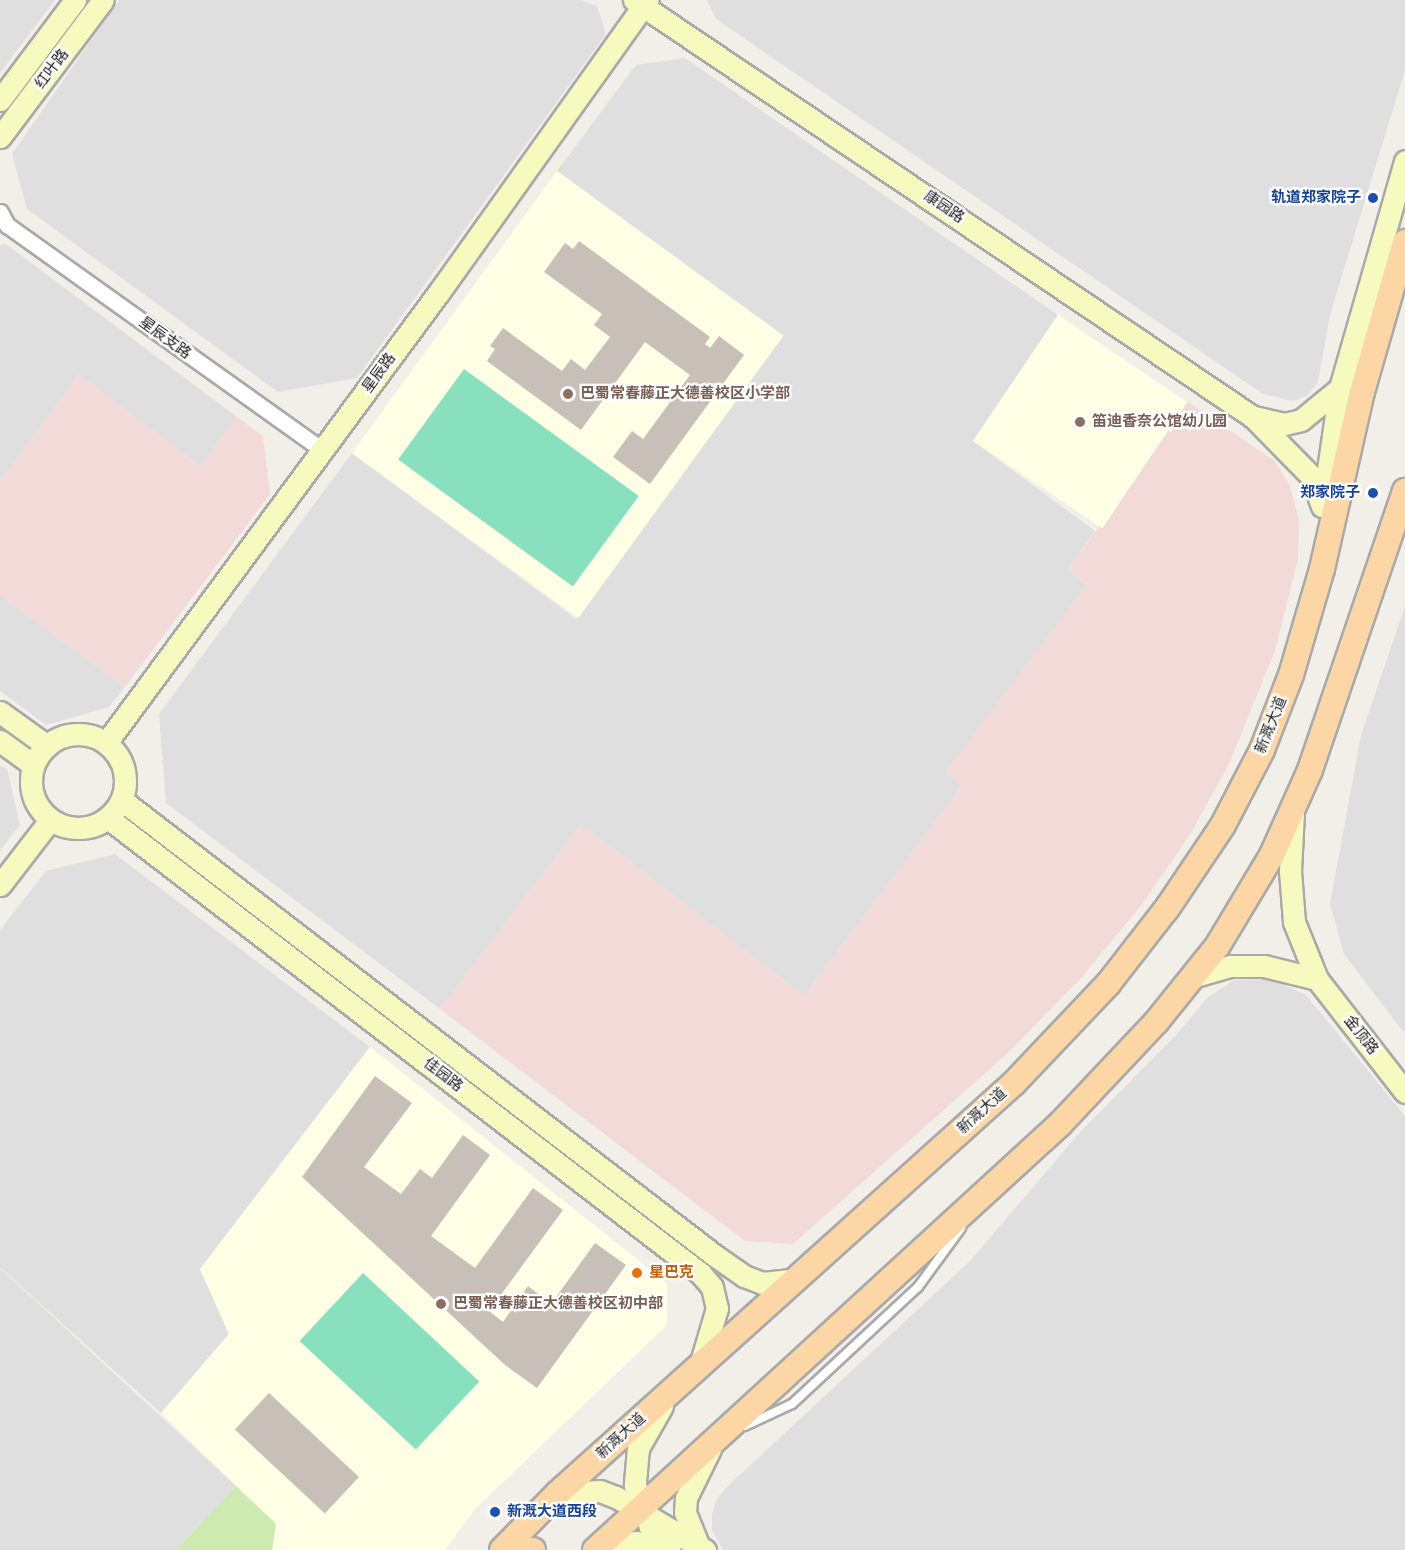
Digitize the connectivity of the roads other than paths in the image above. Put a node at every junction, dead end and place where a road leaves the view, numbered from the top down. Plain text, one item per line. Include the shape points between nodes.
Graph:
1 (75, 0) edge
2 (103, 0) edge
3 (642, 1) edge
4 (0, 100) edge
5 (0, 137) edge
6 (1405, 161) edge
7 (2, 221) edge
8 (1405, 242) edge
9 (1340, 388) junction
10 (1253, 417) junction
11 (322, 450) junction
12 (1405, 491) edge
13 (1322, 506) junction
14 (1405, 515) edge
15 (1379, 560) junction
16 (1322, 569) junction
17 (0, 712) edge
18 (0, 741) edge
19 (106, 743) junction
20 (46, 745) junction
21 (33, 765) junction
22 (123, 801) junction
23 (1293, 806) junction
24 (108, 818) junction
25 (50, 820) junction
26 (0, 885) edge
27 (1192, 977) junction
28 (1317, 978) junction
29 (1405, 1092) edge
30 (791, 1280) junction
31 (701, 1362) junction
32 (674, 1388) junction
33 (718, 1441) junction
34 (558, 1493) junction
35 (641, 1509) junction
36 (701, 1546) edge
37 (502, 1550) edge
38 (515, 1550) edge
39 (533, 1550) edge
40 (596, 1550) edge
41 (662, 1550) edge
42 (670, 1550) edge

1 - 4 main road, 红叶路
2 - 5 main road, 红叶路
3 - 10 main road, 康园路
3 - 11 main road, 星辰路
6 - 9 main road, 新溉大道
7 - 11 street, 星辰支路
8 - 16 main road, 新溉大道 via 1362,392
9 - 10 main road via 1301,420 1284,424
9 - 13 main road, 新溉大道
10 - 13 main road via 1311,476
11 - 19 main road, 星辰路
12 - 15 main road
13 - 16 main road, 新溉大道
14 - 15 main road
15 - 23 main road via 1314,759
16 - 30 main road, 新溉大道 via 1291,675 1262,750 1223,825 1168,908 1108,984 1014,1083
17 - 20 main road
18 - 21 main road
19 - 20 main road via 81,734 67,735
19 - 22 main road via 123,766
20 - 21 main road
21 - 25 main road via 34,800
22 - 24 main road
22 - 30 main road, 佳园路 via 714,1255 744,1276 762,1283
23 - 27 main road via 1251,892
23 - 28 main road, 金顶路 via 1290,871 1294,922
24 - 25 main road via 86,828 67,827
24 - 31 main road, 佳园路 via 700,1273 712,1287 717,1308
25 - 26 main road
27 - 28 main road via 1230,966 1264,966
27 - 33 main road via 1157,1021 1060,1124
28 - 29 main road, 金顶路
30 - 31 main road, 新溉大道
31 - 32 main road, 新溉大道
32 - 34 main road, 新溉大道
32 - 35 main road via 638,1448 635,1485
33 - 35 main road
33 - 36 main road via 686,1498 685,1512
34 - 35 main road via 600,1491
34 - 37 main road, 新溉大道
35 - 36 main road
35 - 40 main road
35 - 42 main road
38 - 39 main road
40 - 41 main road via 636,1542

